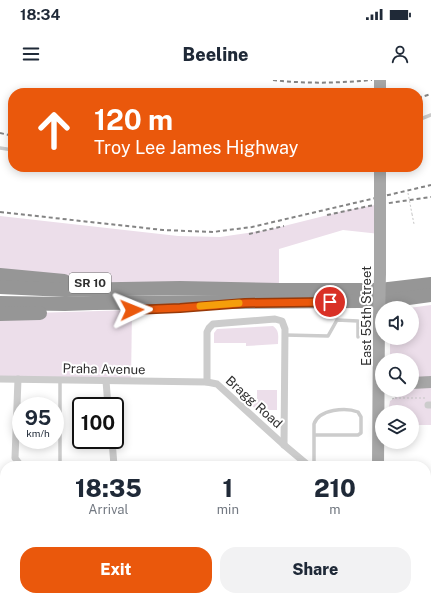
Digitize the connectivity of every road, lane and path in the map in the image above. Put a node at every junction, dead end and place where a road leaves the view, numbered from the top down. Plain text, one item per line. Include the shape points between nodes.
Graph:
1 (380, 172) edge
2 (408, 193) dead end
3 (414, 224) dead end
4 (0, 275) edge
5 (431, 284) edge
6 (0, 287) edge
7 (180, 288) junction
8 (431, 295) edge
9 (0, 303) edge
10 (245, 303) junction
11 (0, 314) edge
12 (285, 335) junction
13 (358, 337) dead end
14 (381, 353) edge
15 (0, 379) edge
16 (18, 379) junction
17 (60, 380) junction
18 (106, 382) junction
19 (207, 382) junction
20 (431, 382) edge
21 (419, 383) edge
22 (107, 397) edge
23 (380, 397) edge
24 (395, 398) joint
25 (392, 399) dead end
26 (430, 403) edge
27 (314, 435) junction
28 (284, 445) junction
29 (113, 449) edge
30 (17, 461) edge
31 (60, 461) edge
32 (114, 461) edge
33 (304, 461) edge
34 (314, 461) edge
35 (378, 461) edge

1 - 14 main road, East 55th Street, bridge
2 - 3 path, bridge
4 - 7 highway, SR 10
5 - 7 highway via 380,290
6 - 7 highway via 65,290
8 - 10 highway via 377,301
9 - 10 highway
10 - 11 highway, SR 10 via 180,308
12 - 13 lane via 328,336 337,320 358,321
12 - 19 street, Bragg Road via 284,324 275,319 213,324 208,332
12 - 28 street
15 - 16 street, Praha Avenue
16 - 17 street, Praha Avenue
16 - 30 street via 15,458
17 - 18 street, Praha Avenue
17 - 31 lane
18 - 19 street, Praha Avenue
18 - 22 street
19 - 28 street, Bragg Road via 217,384
20 - 21 main road
23 - 35 main road, East 55th Street
24 - 25 path
24 - 26 path
27 - 27 lane via 316,420 335,410 354,410 361,417 361,433 358,435
27 - 34 lane
28 - 33 street, Bragg Road
29 - 32 street

